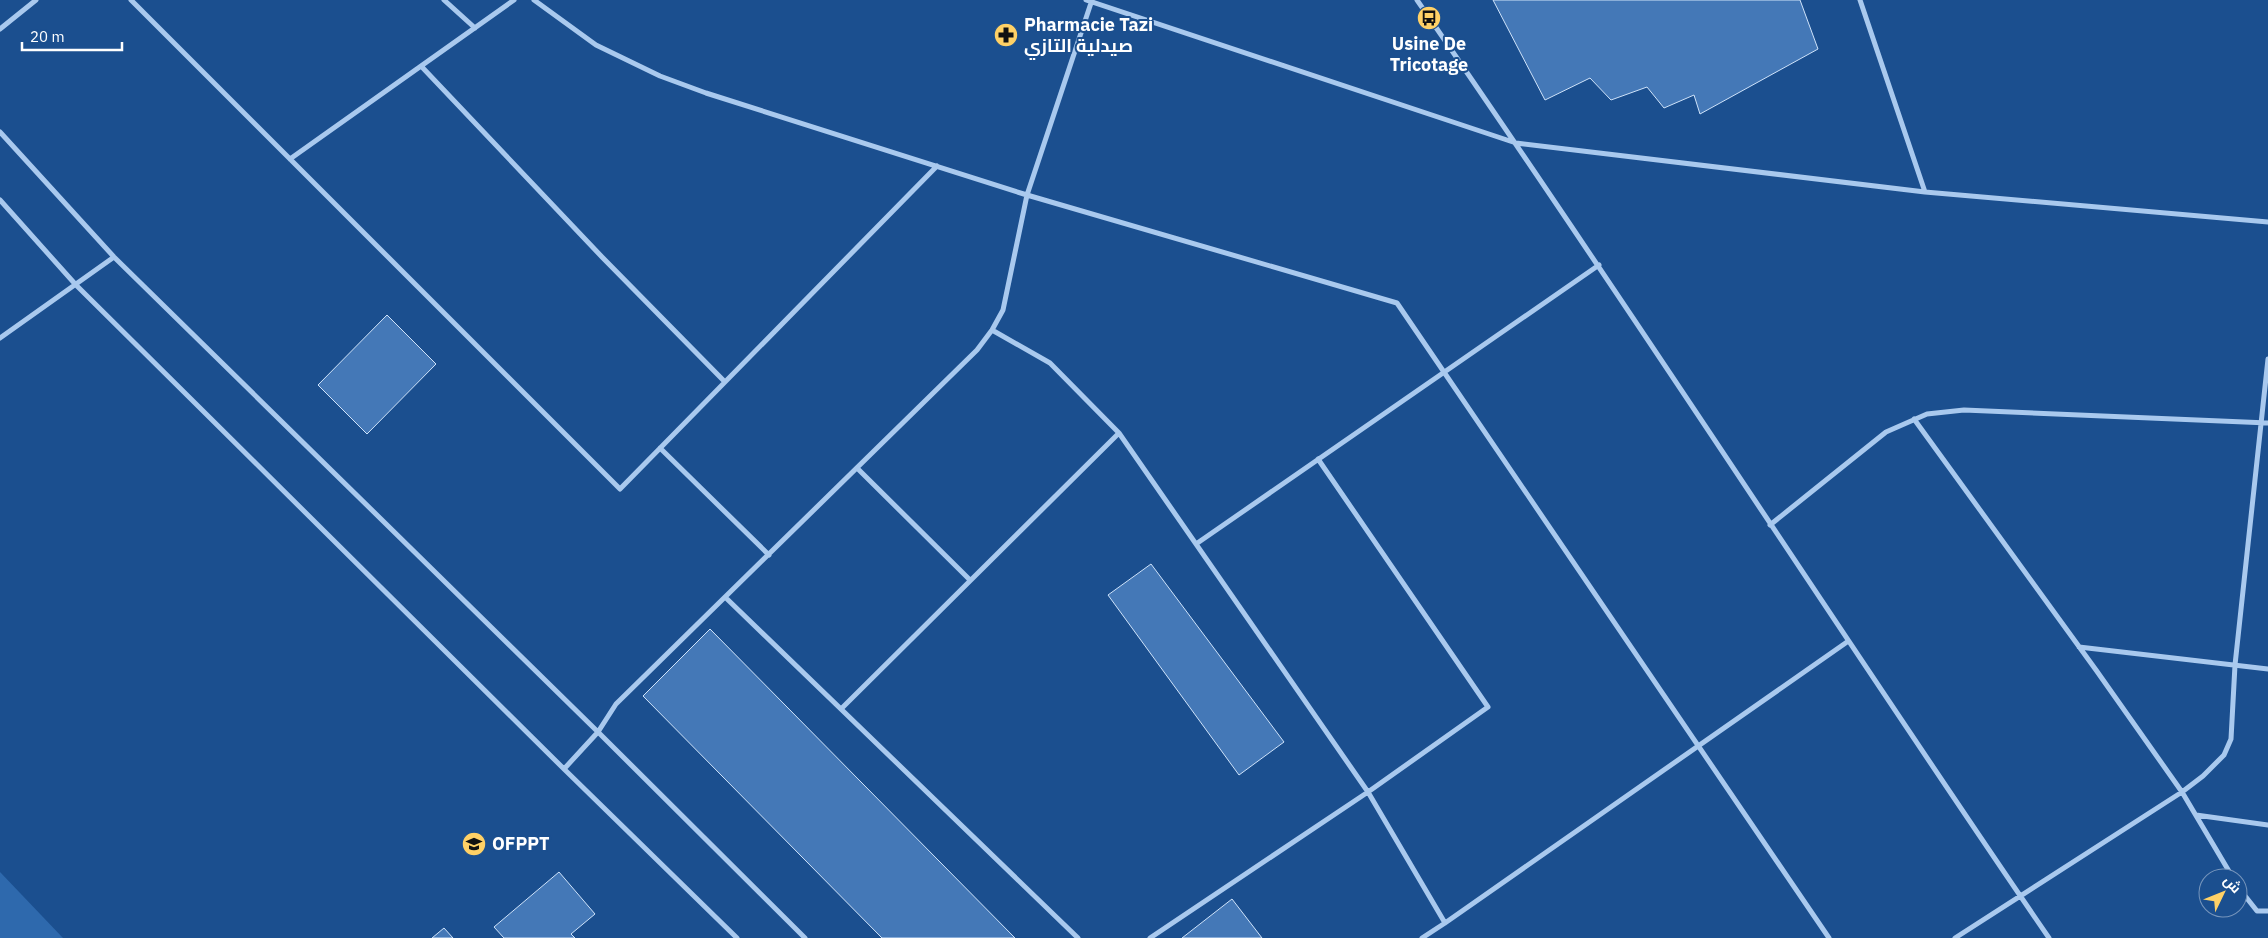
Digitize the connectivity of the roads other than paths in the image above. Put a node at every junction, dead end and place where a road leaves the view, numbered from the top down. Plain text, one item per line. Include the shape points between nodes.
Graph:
1 (36, 0) edge
2 (131, 0) edge
3 (444, 0) edge
4 (514, 0) edge
5 (534, 0) edge
6 (1417, 0) edge
7 (1860, 0) edge
8 (1090, 1) edge
9 (475, 28) junction
10 (0, 29) edge
11 (421, 66) junction
12 (0, 132) edge
13 (1516, 143) junction
14 (290, 159) junction
15 (937, 166) junction
16 (1925, 192) junction
17 (1027, 195) junction
18 (0, 200) edge
19 (2268, 222) edge
20 (114, 257) junction
21 (1598, 265) junction
22 (76, 285) junction
23 (992, 330) junction
24 (0, 338) edge
25 (2268, 359) edge
26 (1444, 372) junction
27 (725, 382) junction
28 (1914, 419) junction
29 (2265, 423) edge
30 (1119, 433) junction
31 (660, 448) junction
32 (1318, 459) junction
33 (857, 468) junction
34 (1770, 525) junction
35 (1196, 544) junction
36 (769, 555) junction
37 (970, 580) junction
38 (725, 597) junction
39 (1847, 642) junction
40 (2079, 647) junction
41 (2235, 665) junction
42 (2268, 669) edge
43 (841, 709) junction
44 (598, 732) junction
45 (1698, 745) junction
46 (564, 770) junction
47 (1368, 792) junction
48 (2182, 792) junction
49 (2196, 815) junction
50 (2268, 825) edge
51 (2227, 868) edge
52 (2021, 897) junction
53 (2248, 900) edge
54 (2268, 911) edge
55 (1445, 922) junction
56 (737, 938) edge
57 (805, 938) edge
58 (1078, 938) edge
59 (1150, 938) edge
60 (1422, 938) edge
61 (1829, 938) edge
62 (1955, 938) edge
63 (2049, 938) edge

1 - 10 street
2 - 14 street
3 - 9 street
4 - 9 street
5 - 15 street via 596,45 660,76 787,120
6 - 13 street
7 - 16 street
8 - 13 street
8 - 17 street
9 - 11 street
11 - 14 street
11 - 27 street
12 - 20 street
13 - 16 street
13 - 21 street
14 - 31 street via 620,489
15 - 17 street
15 - 27 street
16 - 19 street
17 - 23 street via 1003,310
17 - 26 street via 1397,303
18 - 22 street
20 - 22 street
20 - 44 street
21 - 26 street
21 - 34 street
22 - 24 street
22 - 46 street
23 - 30 street via 1050,363
23 - 33 street via 977,350
25 - 29 street
26 - 32 street
26 - 45 street
27 - 31 street
28 - 29 street via 1927,414 1964,410
28 - 34 street via 1886,432
28 - 40 street
29 - 41 street
30 - 35 street
30 - 37 street
31 - 36 street
32 - 35 street
32 - 47 street via 1488,707
33 - 36 street
33 - 37 street
34 - 39 street
35 - 47 street
36 - 38 street
37 - 43 street
38 - 43 street
38 - 44 street via 616,704
39 - 45 street
39 - 52 street
40 - 41 street
40 - 48 street
41 - 42 street
41 - 48 street via 2231,739 2224,755
43 - 58 street
44 - 46 street
44 - 57 street
45 - 55 street
45 - 61 street
46 - 56 street
47 - 55 street
47 - 59 street
48 - 49 street
48 - 52 street
49 - 50 street
49 - 51 street
52 - 62 street
52 - 63 street
53 - 54 street via 2257,911
55 - 60 street

